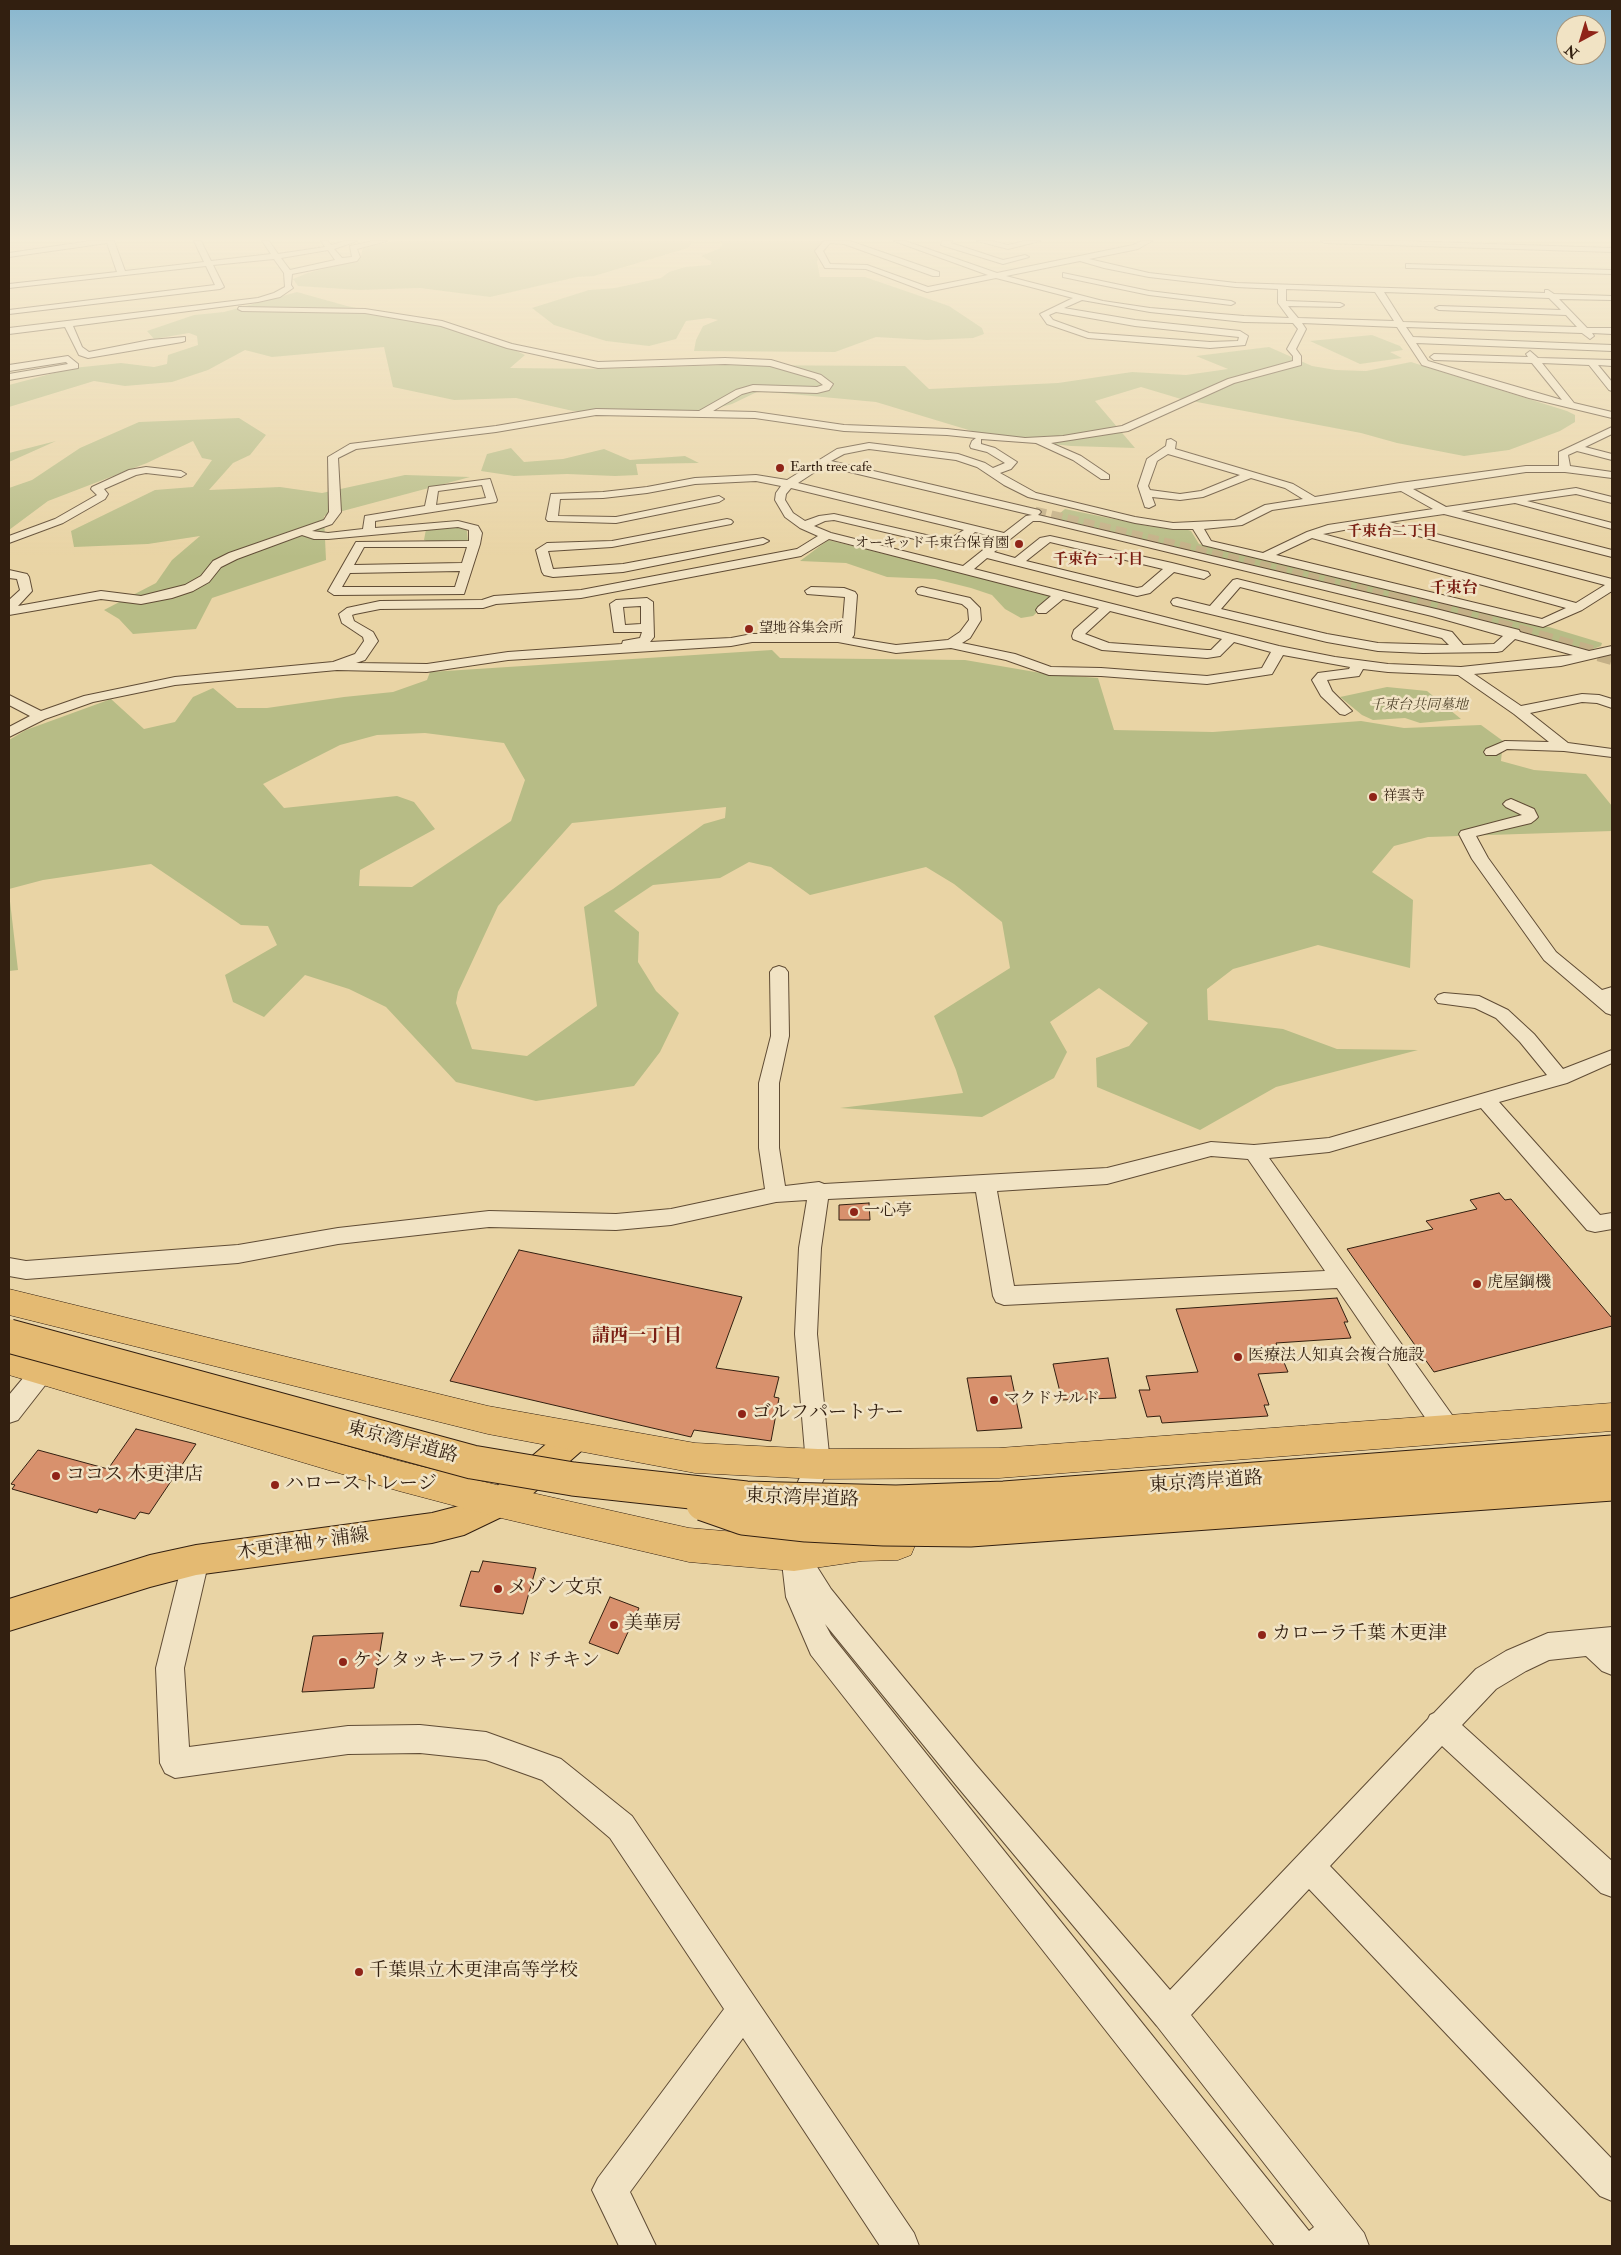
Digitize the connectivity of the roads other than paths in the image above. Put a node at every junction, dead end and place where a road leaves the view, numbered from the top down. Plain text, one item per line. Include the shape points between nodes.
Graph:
1 (132, 346) edge
2 (511, 346) edge
3 (1292, 346) edge
4 (1416, 346) edge
5 (1524, 346) edge
6 (1581, 346) edge
7 (78, 347) joint
8 (1601, 347) joint
9 (1612, 348) edge
10 (42, 353) dead end
11 (1421, 356) junction
12 (1478, 358) junction
13 (1535, 360) junction
14 (1591, 362) junction
15 (1612, 363) edge
16 (9, 368) edge
17 (9, 377) edge
18 (1497, 385) junction
19 (1612, 388) edge
20 (1569, 403) junction
21 (703, 413) junction
22 (1612, 415) edge
23 (821, 425) junction
24 (1610, 433) edge
25 (982, 436) junction
26 (814, 437) dead end
27 (1037, 440) junction
28 (1576, 448) junction
29 (1612, 457) edge
30 (824, 461) junction
31 (1565, 468) junction
32 (994, 472) junction
33 (181, 474) dead end
34 (1250, 475) junction
35 (1612, 476) edge
36 (1105, 477) dead end
37 (718, 480) junction
38 (789, 484) junction
39 (1400, 486) junction
40 (1146, 493) junction
41 (1313, 500) junction
42 (1612, 500) edge
43 (1510, 501) junction
44 (430, 509) junction
45 (1444, 510) junction
46 (1037, 511) tunnel mouth
47 (725, 514) junction
48 (1135, 520) junction
49 (1372, 521) junction
50 (804, 526) junction
51 (1197, 526) junction
52 (1612, 526) edge
53 (973, 528) junction
54 (304, 532) junction
55 (369, 533) junction
56 (749, 534) dead end
57 (1311, 534) junction
58 (827, 535) junction
59 (1008, 537) junction
60 (9, 540) edge
61 (764, 541) junction
62 (474, 544) junction
63 (801, 552) junction
64 (986, 554) junction
65 (1612, 554) edge
66 (1265, 556) junction
67 (1219, 560) junction
68 (1017, 562) junction
69 (467, 567) junction
70 (1172, 567) junction
71 (347, 569) junction
72 (966, 570) junction
73 (9, 574) edge
74 (1204, 575) junction
75 (1612, 584) edge
76 (812, 591) dead end
77 (922, 591) dead end
78 (1061, 594) junction
79 (1177, 602) junction
80 (580, 604) dead end
81 (606, 605) junction
82 (1108, 606) junction
83 (9, 607) edge
84 (1578, 607) junction
85 (1042, 610) dead end
86 (1213, 610) junction
87 (9, 611) edge
88 (1160, 619) junction
89 (648, 628) junction
90 (1514, 633) junction
91 (840, 638) junction
92 (1231, 638) junction
93 (951, 644) junction
94 (1459, 648) junction
95 (596, 649) junction
96 (1279, 650) junction
97 (1612, 650) edge
98 (1591, 656) junction
99 (1358, 664) junction
100 (337, 666) junction
101 (1462, 671) junction
102 (9, 699) edge
103 (1612, 704) edge
104 (1344, 711) dead end
105 (1519, 711) junction
106 (40, 716) junction
107 (9, 734) edge
108 (1564, 747) junction
109 (1491, 752) dead end
110 (1612, 753) edge
111 (1511, 804) dead end
112 (779, 972) dead end
113 (1444, 999) dead end
114 (1608, 1000) edge
115 (1612, 1056) edge
116 (1560, 1078) junction
117 (1485, 1099) junction
118 (1254, 1152) junction
119 (985, 1184) junction
120 (819, 1190) junction
121 (776, 1194) junction
122 (1612, 1221) edge
123 (9, 1267) edge
124 (1344, 1279) junction
125 (9, 1302) edge
126 (9, 1336) edge
127 (9, 1362) edge
128 (42, 1372) junction
129 (9, 1413) edge
130 (1612, 1417) edge
131 (1448, 1430) junction
132 (576, 1437) junction
133 (1612, 1452) edge
134 (818, 1464) junction
135 (1612, 1484) edge
136 (674, 1490) junction
137 (1612, 1492) edge
138 (501, 1502) junction
139 (794, 1554) junction
140 (196, 1560) junction
141 (9, 1615) edge
142 (1605, 1648) edge
143 (1440, 1726) junction
144 (1309, 1867) junction
145 (1612, 1882) edge
146 (744, 2009) junction
147 (1169, 2014) junction
148 (1612, 2184) edge
149 (1336, 2241) edge
150 (638, 2246) edge
151 (901, 2246) edge
152 (1298, 2246) edge

1 - 7 street via 88,355
2 - 21 street via 598,365 704,361 772,363 818,377 828,384 826,388 817,390 749,389
3 - 27 street via 1298,364 1231,381 1132,427
4 - 11 street
5 - 13 street
6 - 8 street
7 - 10 street
8 - 9 street
11 - 12 street
11 - 18 street via 1431,365
12 - 13 street
12 - 18 street
13 - 14 street
13 - 20 street
14 - 15 street
14 - 19 street
16 - 17 street via 68,359 75,366
18 - 20 street
20 - 22 street
21 - 23 street via 771,417
21 - 54 street via 590,413 496,429 354,446 333,457 335,512 328,522
23 - 25 street
23 - 26 street
24 - 28 street
25 - 27 street
25 - 32 street via 975,446 991,450 1012,462
27 - 36 street via 1077,458
28 - 29 street
28 - 31 street via 1563,454
30 - 32 street via 854,448 885,447 949,455
30 - 38 street
30 - 46 street
31 - 35 street
31 - 39 street via 1526,469
32 - 48 street via 1032,495
33 - 60 street via 146,470 134,472 96,489 102,494 101,498 59,521
34 - 40 street via 1203,494 1180,497
34 - 40 street via 1168,446 1152,459 1143,486
34 - 41 street via 1289,486
37 - 38 street via 756,478
37 - 47 street
37 - 47 street via 695,480 604,495 555,496 552,519 616,520
38 - 50 street via 780,493 782,505
38 - 53 street
39 - 41 street
39 - 45 street
40 - 48 street via 1148,505
41 - 51 street via 1270,507 1238,523
42 - 43 street via 1576,491
43 - 45 street
43 - 52 street
44 - 44 street via 492,500 486,481 433,489
44 - 55 street via 369,518
45 - 49 street
45 - 65 street
47 - 61 street via 612,544 547,547 542,550 548,572 553,573 623,568
48 - 51 street
49 - 57 street
49 - 75 street
50 - 53 street via 834,517 949,544
50 - 58 street
51 - 66 street via 1207,543
53 - 59 street
54 - 55 street via 321,536
54 - 87 street via 232,556 217,564 205,579 168,596 141,600 101,595
55 - 62 street via 458,524 474,528
56 - 61 street
57 - 66 street
57 - 84 street
58 - 63 street
58 - 72 street
59 - 64 street
59 - 67 street via 1030,518 1040,518
61 - 63 street
62 - 69 street
62 - 71 street via 360,544
63 - 100 street via 581,594 494,600 483,604 380,605 350,611 345,614 348,623 368,635 371,642 360,657
64 - 68 street
64 - 72 street
66 - 84 street via 1543,623
67 - 74 street
67 - 90 street
68 - 70 street via 1044,540 1050,539
68 - 70 street via 1138,592 1146,590
69 - 71 street
69 - 71 street via 460,591 334,591
70 - 74 street
72 - 78 street
73 - 83 street via 23,577 26,591
74 - 79 street
75 - 84 street
76 - 91 street via 851,595 848,635
77 - 93 street via 966,601 974,608 975,620 965,635
78 - 82 street
78 - 85 street
79 - 86 street
79 - 88 street
80 - 81 street
81 - 89 street via 619,629
81 - 89 street via 647,602
82 - 88 street
82 - 92 street via 1078,636 1107,647 1206,654 1216,653
86 - 94 street via 1327,638 1378,646
86 - 94 street via 1237,583 1447,634
88 - 92 street
89 - 95 street via 648,637 644,641
90 - 94 street via 1498,648
90 - 98 street
91 - 93 street via 896,649
91 - 95 street via 752,638 731,642
92 - 96 street
93 - 96 street via 1010,657 1049,671 1206,680 1267,671
95 - 100 street via 508,656 427,668
96 - 99 street
97 - 98 street
98 - 101 street via 1531,666
99 - 101 street
99 - 104 street via 1354,673 1323,676 1319,680 1326,693
100 - 106 street via 175,681 89,699
101 - 105 street
102 - 106 street
103 - 105 street via 1582,698
105 - 108 street
106 - 107 street
108 - 109 street via 1505,745
108 - 110 street
111 - 114 street via 1529,812 1530,816 1467,834 1480,859 1550,956
112 - 121 street via 780,1036 769,1083 768,1148
113 - 116 street via 1480,1002 1502,1014
115 - 116 street
116 - 117 street
117 - 118 street via 1329,1145
117 - 122 street via 1595,1224
118 - 119 street via 1210,1149 1107,1176
118 - 124 street
119 - 120 street
119 - 124 street via 1004,1296
120 - 121 street
120 - 134 street via 810,1248 806,1334
121 - 123 street via 671,1216 616,1222 489,1219 338,1236 238,1254 26,1270
124 - 131 street
125 - 132 highway, 東京湾岸道路 via 488,1420
126 - 136 highway, 東京湾岸道路, bridge via 472,1462 573,1479
127 - 128 highway
128 - 129 street
128 - 138 highway via 399,1476
130 - 131 highway, 東京湾岸道路
131 - 134 highway, 東京湾岸道路 via 999,1463
132 - 134 highway, 東京湾岸道路 via 695,1458
132 - 138 main road, 木更津袖ヶ浦線
133 - 136 highway, 東京湾岸道路, bridge via 1004,1498 823,1501 746,1498
134 - 139 street via 799,1508
135 - 136 highway, bridge via 970,1530 806,1525 742,1518
137 - 139 highway via 944,1541 862,1544
138 - 139 highway via 689,1545
138 - 140 main road, 木更津袖ヶ浦線 via 464,1520 432,1528
139 - 147 street via 850,1634
139 - 152 street via 798,1597 821,1645
140 - 141 main road, 木更津袖ヶ浦線
140 - 146 street via 170,1668 175,1763 348,1740 420,1739 486,1746 551,1769 621,1827
142 - 143 street via 1548,1647 1516,1661 1486,1679
143 - 144 street
143 - 145 street
144 - 147 street
144 - 148 street
146 - 150 street via 610,2190
146 - 151 street
147 - 149 street

